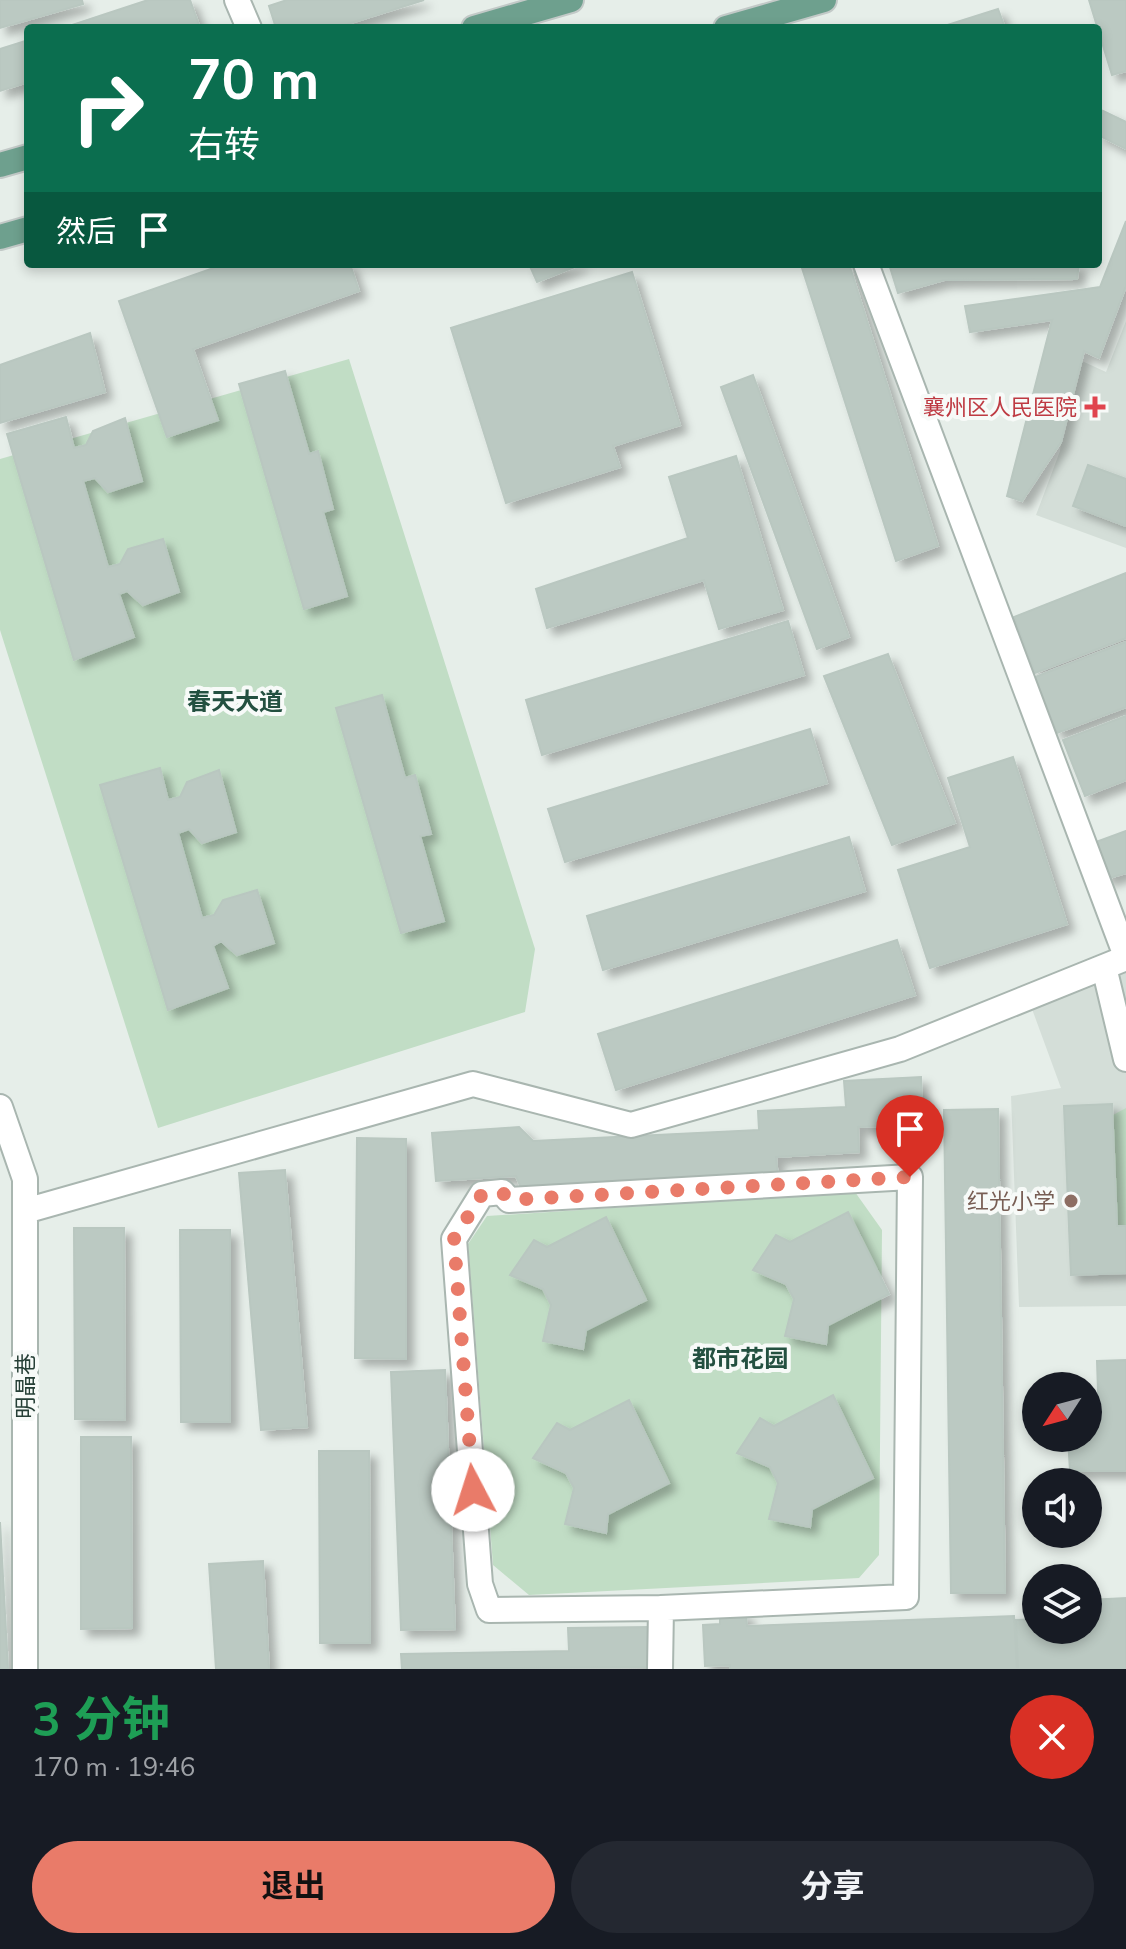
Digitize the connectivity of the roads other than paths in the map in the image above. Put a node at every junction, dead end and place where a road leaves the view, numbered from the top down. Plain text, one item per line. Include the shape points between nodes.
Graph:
1 (237, 0) edge
2 (571, 0) edge
3 (824, 0) edge
4 (775, 21) edge
5 (247, 24) edge
6 (488, 24) edge
7 (754, 24) edge
8 (24, 158) edge
9 (0, 165) edge
10 (24, 230) edge
11 (0, 237) edge
12 (867, 268) edge
13 (1119, 961) edge
14 (1126, 1059) edge
15 (0, 1107) edge
16 (25, 1211) junction
17 (661, 1608) junction
18 (25, 1669) edge
19 (660, 1669) edge

1 - 5 street
2 - 6 main road
3 - 4 main road
4 - 7 main road
8 - 9 main road
10 - 11 main road
12 - 13 street
13 - 14 street
13 - 16 street via 900,1049 631,1125 473,1084
15 - 16 street, 明晶巷 via 25,1179
16 - 18 street, 明晶巷
17 - 17 street via 489,1610 480,1584 454,1239 482,1194 502,1192 509,1200 910,1177 906,1597
17 - 19 street

